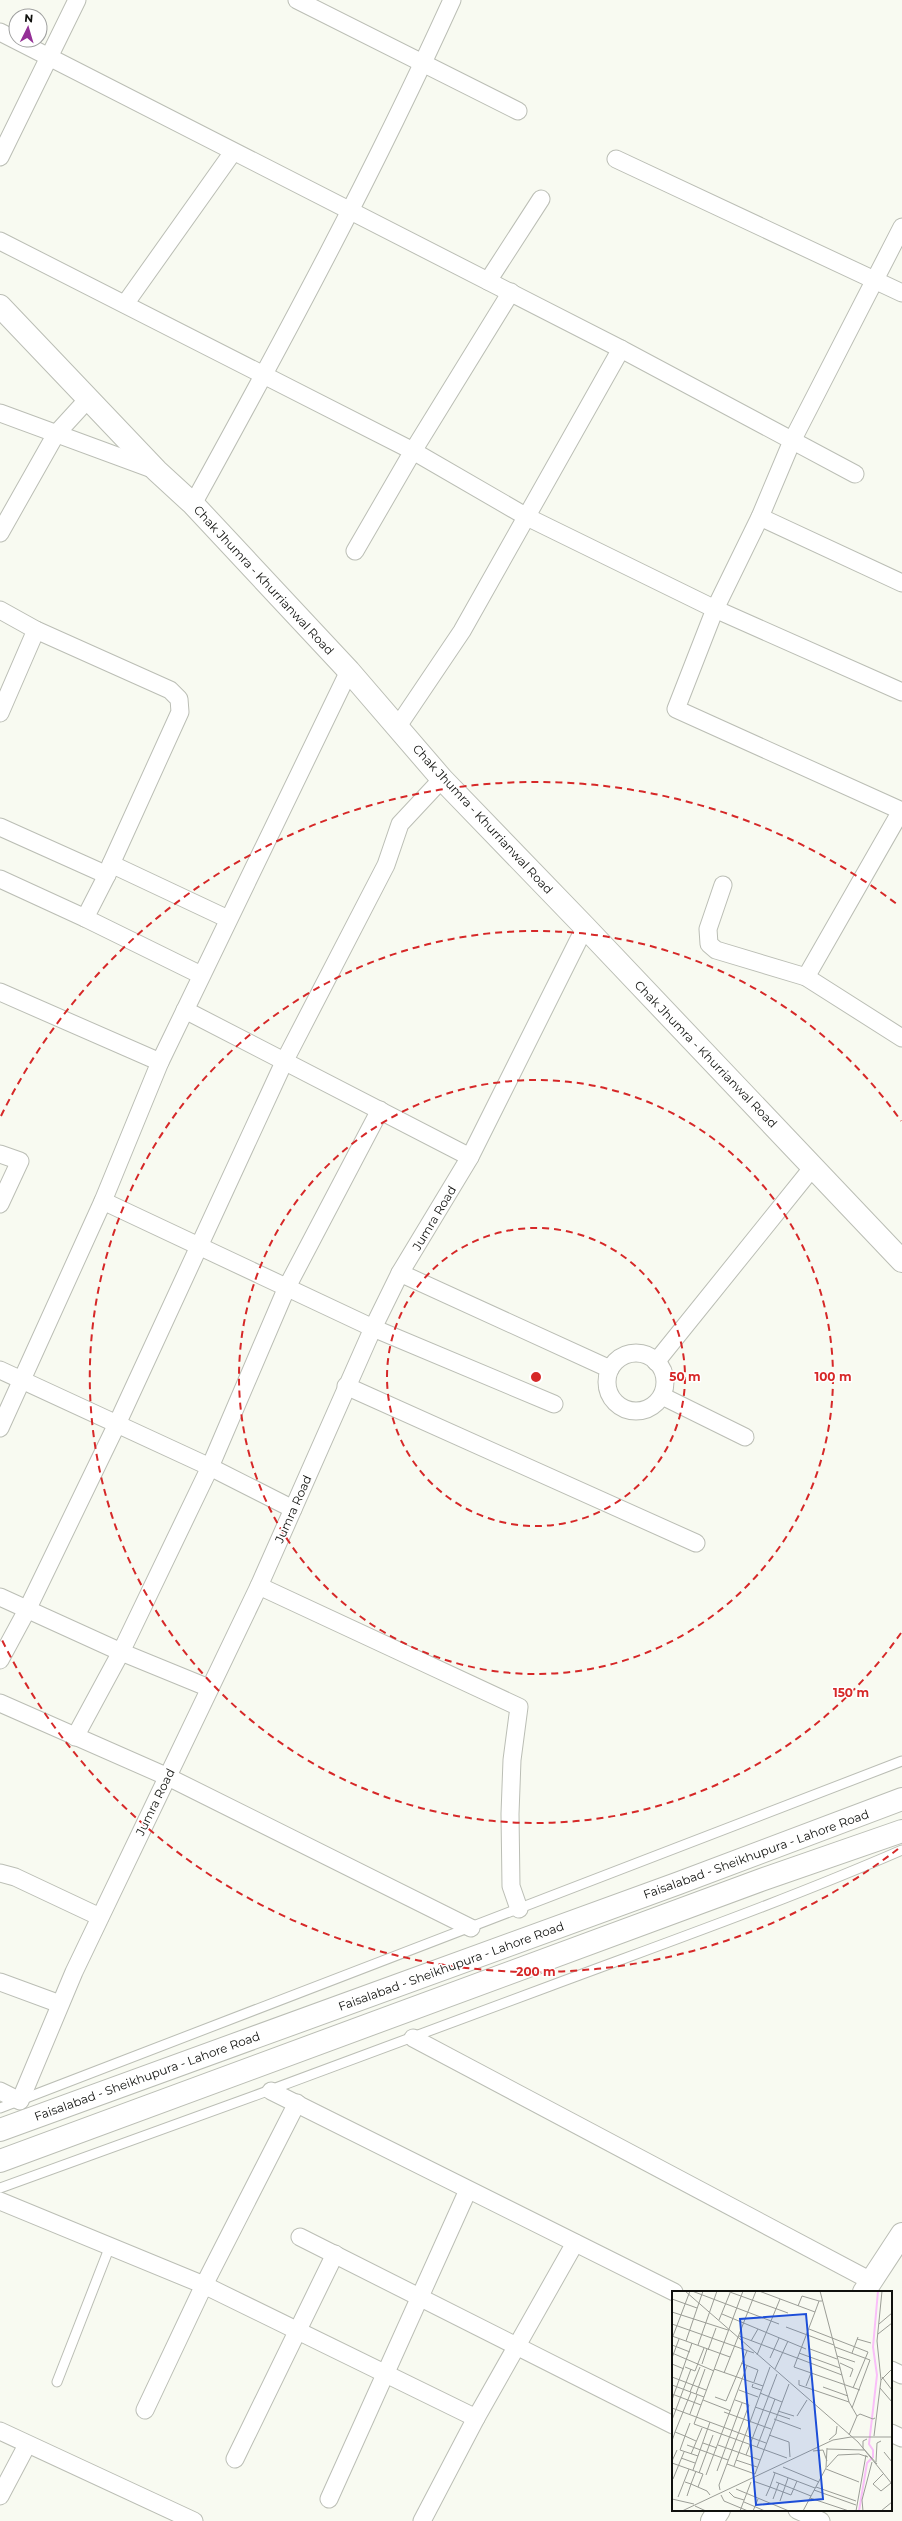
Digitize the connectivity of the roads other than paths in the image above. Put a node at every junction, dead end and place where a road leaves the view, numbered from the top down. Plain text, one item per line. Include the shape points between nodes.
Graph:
1 (76, 0) edge
2 (297, 0) edge
3 (452, 0) edge
4 (0, 32) edge
5 (48, 56) junction
6 (424, 63) junction
7 (518, 111) dead end
8 (233, 152) junction
9 (0, 157) edge
10 (616, 159) dead end
11 (541, 199) dead end
12 (349, 211) junction
13 (902, 227) edge
14 (0, 241) edge
15 (876, 280) junction
16 (488, 281) junction
17 (511, 292) junction
18 (902, 293) edge
19 (125, 304) junction
20 (0, 306) edge
21 (621, 349) junction
22 (265, 374) junction
23 (88, 399) junction
24 (0, 413) edge
25 (56, 434) junction
26 (792, 441) junction
27 (412, 451) junction
28 (157, 471) junction
29 (855, 474) dead end
30 (193, 504) junction
31 (527, 517) junction
32 (760, 517) junction
33 (0, 533) edge
34 (355, 551) dead end
35 (902, 584) edge
36 (715, 609) junction
37 (0, 610) edge
38 (36, 630) junction
39 (349, 671) junction
40 (902, 692) edge
41 (0, 713) edge
42 (398, 726) junction
43 (442, 780) junction
44 (902, 811) edge
45 (0, 827) edge
46 (109, 869) junction
47 (0, 879) edge
48 (723, 886) dead end
49 (85, 918) junction
50 (228, 919) junction
51 (585, 927) junction
52 (201, 975) junction
53 (806, 977) junction
54 (0, 992) edge
55 (185, 1010) junction
56 (902, 1038) edge
57 (285, 1060) junction
58 (160, 1062) junction
59 (380, 1110) junction
60 (0, 1154) edge
61 (470, 1157) junction
62 (813, 1167) junction
63 (103, 1201) junction
64 (0, 1204) edge
65 (199, 1245) junction
66 (902, 1261) edge
67 (400, 1273) junction
68 (287, 1287) junction
69 (373, 1328) junction
70 (656, 1362) junction
71 (610, 1368) junction
72 (0, 1370) edge
73 (24, 1380) junction
74 (346, 1386) junction
75 (662, 1396) junction
76 (554, 1404) dead end
77 (117, 1424) junction
78 (0, 1428) edge
79 (745, 1437) dead end
80 (210, 1467) junction
81 (293, 1509) junction
82 (696, 1543) dead end
83 (259, 1586) junction
84 (0, 1597) edge
85 (27, 1610) junction
86 (120, 1652) junction
87 (0, 1660) edge
88 (209, 1688) junction
89 (0, 1703) edge
90 (75, 1737) junction
91 (902, 1761) edge
92 (168, 1777) junction
93 (902, 1799) edge
94 (902, 1831) edge
95 (902, 1844) edge
96 (902, 1850) edge
97 (810, 1863) junction
98 (0, 1873) edge
99 (519, 1909) junction
100 (100, 1917) junction
101 (471, 1928) junction
102 (0, 1982) edge
103 (60, 2004) junction
104 (413, 2038) junction
105 (0, 2091) edge
106 (271, 2091) junction
107 (20, 2101) junction
108 (297, 2104) junction
109 (0, 2108) edge
110 (0, 2130) edge
111 (0, 2161) edge
112 (0, 2188) edge
113 (468, 2190) junction
114 (0, 2201) edge
115 (902, 2234) edge
116 (300, 2237) dead end
117 (575, 2243) junction
118 (110, 2246) junction
119 (335, 2254) junction
120 (204, 2285) junction
121 (867, 2287) edge
122 (672, 2291) edge
123 (420, 2297) junction
124 (298, 2331) junction
125 (517, 2346) junction
126 (892, 2370) edge
127 (386, 2373) junction
128 (902, 2375) edge
129 (57, 2382) dead end
130 (145, 2410) dead end
131 (476, 2418) junction
132 (672, 2424) edge
133 (0, 2431) edge
134 (892, 2433) edge
135 (902, 2438) edge
136 (27, 2445) junction
137 (235, 2459) dead end
138 (0, 2496) edge
139 (329, 2499) dead end
140 (718, 2511) edge
141 (799, 2511) edge
142 (194, 2521) edge
143 (422, 2521) edge
144 (712, 2521) edge
145 (821, 2521) edge

1 - 5 street
2 - 6 street
3 - 6 street
4 - 5 street
5 - 8 street
5 - 9 street
6 - 7 street
6 - 12 street
8 - 12 street
8 - 19 street
10 - 15 street
11 - 16 street
12 - 16 street
12 - 22 street
13 - 15 street
14 - 19 street
15 - 18 street
15 - 26 street
16 - 17 street
17 - 21 street
17 - 27 street
19 - 22 street
20 - 23 main road, Chak Jhumra - Khurrianwal Road
21 - 26 street
21 - 31 street
22 - 27 street
22 - 30 street
23 - 25 street
23 - 28 main road, Chak Jhumra - Khurrianwal Road
24 - 25 street
25 - 28 street
25 - 33 street
26 - 29 street
26 - 32 street
27 - 31 street
27 - 34 street
28 - 30 main road, Chak Jhumra - Khurrianwal Road
30 - 39 main road, Chak Jhumra - Khurrianwal Road
31 - 36 street
31 - 42 street via 462,631
32 - 35 street
32 - 36 street
36 - 40 street
36 - 44 street via 676,709
37 - 38 street
38 - 41 street
38 - 46 street via 170,690 179,699 180,712
39 - 42 main road, Chak Jhumra - Khurrianwal Road
39 - 50 street
42 - 43 main road, Chak Jhumra - Khurrianwal Road
43 - 51 main road, Chak Jhumra - Khurrianwal Road
43 - 57 street via 400,824 386,865
44 - 53 street
45 - 46 street
46 - 49 street
46 - 50 street
47 - 49 street
48 - 53 street via 708,929 709,944 716,950
49 - 52 street
50 - 52 street
51 - 61 street, Jumra Road
51 - 62 main road, Chak Jhumra - Khurrianwal Road
52 - 55 street
53 - 56 street
54 - 58 street
55 - 57 street
55 - 58 street
57 - 59 street
57 - 65 street
58 - 63 street
59 - 61 street
59 - 68 street
60 - 64 street via 20,1161
61 - 67 street, Jumra Road
62 - 66 main road, Chak Jhumra - Khurrianwal Road
62 - 70 street
63 - 65 street
63 - 73 street
65 - 68 street
65 - 77 street
67 - 69 street, Jumra Road
67 - 71 street
68 - 69 street
68 - 80 street
69 - 74 street, Jumra Road
69 - 76 street
70 - 71 street via 638,1353 627,1354
70 - 75 street via 664,1374
71 - 75 street via 608,1390 622,1408 633,1411 645,1410
72 - 73 street
73 - 77 street
73 - 78 street
74 - 81 street, Jumra Road
74 - 82 street
75 - 79 street
77 - 80 street
77 - 85 street
80 - 81 street
80 - 86 street
81 - 83 street, Jumra Road
83 - 88 street, Jumra Road
83 - 99 street via 519,1707 512,1760 510,1814 511,1886
84 - 85 street
85 - 86 street
85 - 87 street
86 - 88 street
86 - 90 street
88 - 92 street, Jumra Road
89 - 90 street
90 - 92 street
91 - 99 lane
92 - 100 street, Jumra Road
92 - 101 street
93 - 110 main road, Faisalabad - Sheikhupura - Lahore Road via 679,1883
94 - 97 main road
95 - 97 main road via 881,1846
96 - 104 lane via 837,1878
97 - 111 main road
98 - 100 street via 15,1877
99 - 101 lane
100 - 103 street, Jumra Road
101 - 107 lane
102 - 103 street
103 - 107 street, Jumra Road
104 - 106 lane
104 - 121 street
105 - 107 street
106 - 108 street
106 - 112 lane
107 - 109 lane
108 - 113 street
108 - 120 street
113 - 117 street
113 - 123 street
114 - 118 street
115 - 121 main road
116 - 119 street
117 - 122 street
117 - 125 street
118 - 120 street
118 - 129 lane
119 - 123 street
119 - 124 street
120 - 124 street
120 - 130 street
123 - 125 street
123 - 127 street
124 - 127 street
124 - 137 street
125 - 131 street
125 - 132 street
126 - 128 street
127 - 131 street
127 - 139 street
131 - 143 street
133 - 136 street
134 - 135 street
136 - 138 street
136 - 142 street
140 - 144 main road
141 - 145 street

